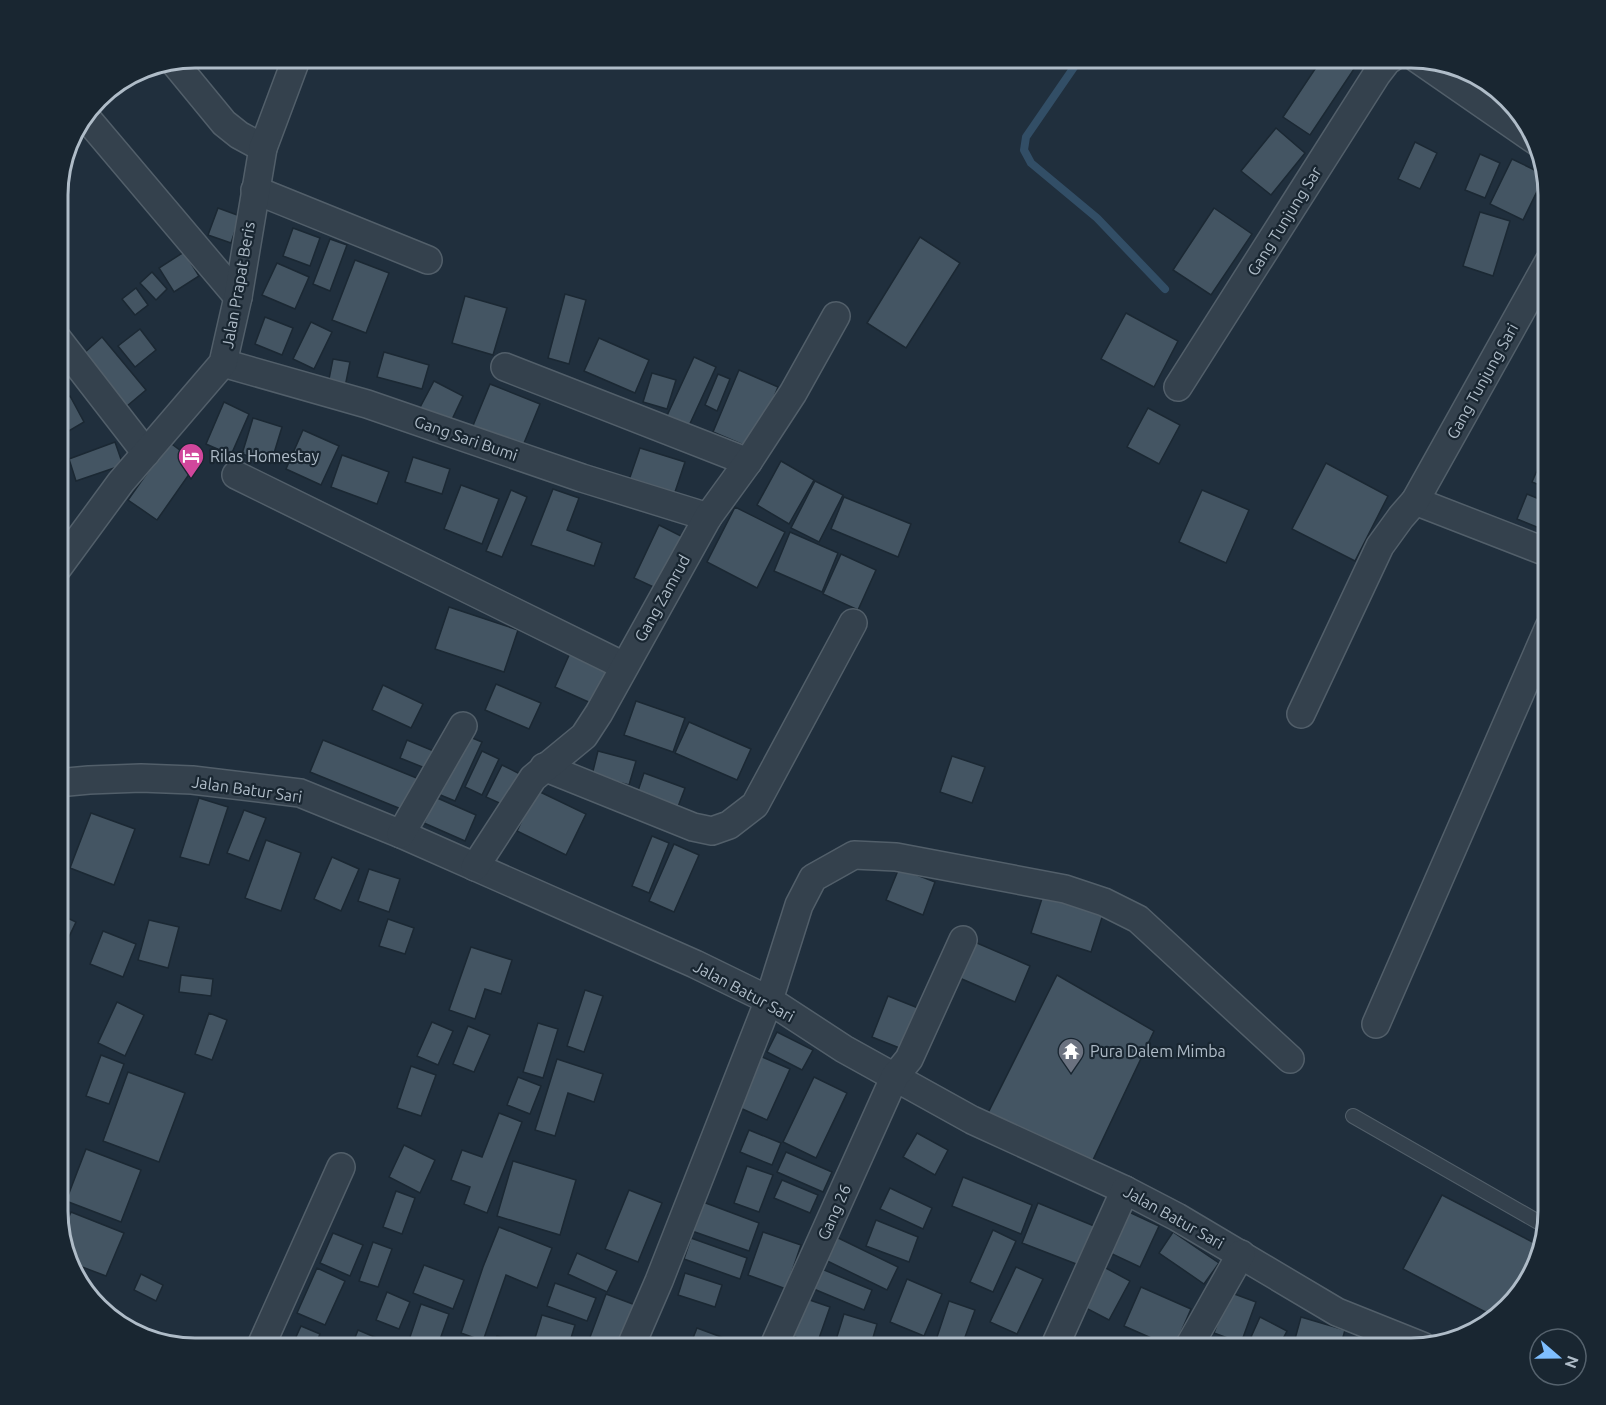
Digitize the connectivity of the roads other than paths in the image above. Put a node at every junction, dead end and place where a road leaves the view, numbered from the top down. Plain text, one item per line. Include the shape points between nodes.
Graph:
1 (293, 68) edge
2 (1382, 68) edge
3 (179, 69) edge
4 (1433, 70) edge
5 (90, 122) edge
6 (1521, 130) edge
7 (263, 148) junction
8 (255, 190) junction
9 (428, 260) dead end
10 (1538, 281) edge
11 (238, 297) junction
12 (836, 316) dead end
13 (68, 352) edge
14 (224, 363) junction
15 (505, 367) dead end
16 (1178, 387) dead end
17 (146, 453) junction
18 (748, 462) junction
19 (236, 475) dead end
20 (1415, 501) junction
21 (708, 517) junction
22 (1538, 549) edge
23 (68, 554) edge
24 (853, 623) dead end
25 (1538, 652) edge
26 (624, 666) junction
27 (1301, 714) dead end
28 (463, 726) dead end
29 (544, 766) junction
30 (68, 782) edge
31 (401, 834) junction
32 (475, 867) junction
33 (963, 940) dead end
34 (769, 1000) junction
35 (1376, 1024) dead end
36 (1290, 1059) dead end
37 (895, 1076) junction
38 (1353, 1116) dead end
39 (341, 1167) dead end
40 (1125, 1190) junction
41 (1537, 1221) edge
42 (1241, 1254) junction
43 (264, 1338) edge
44 (634, 1338) edge
45 (777, 1338) edge
46 (1058, 1338) edge
47 (1194, 1338) edge
48 (1402, 1338) edge

1 - 7 street, Jalan Prapat Beris
2 - 16 street, Gang Tunjung Sar
3 - 7 street via 224,123
4 - 6 street
5 - 11 street
7 - 8 street, Jalan Prapat Beris
8 - 9 street
8 - 11 street, Jalan Prapat Beris
10 - 20 street, Gang Tunjung Sari
11 - 14 street, Jalan Prapat Beris
12 - 18 street, Gang Zamrud
13 - 17 street
14 - 17 street, Jalan Prapat Beris
14 - 21 street, Gang Sari Bumi via 386,410
15 - 18 street
17 - 23 street, Jalan Prapat Beris
18 - 21 street, Gang Zamrud
19 - 26 street
20 - 22 street
20 - 27 street, Gang Tunjung Sari via 1380,546
21 - 26 street, Gang Zamrud
24 - 29 street via 755,805 729,825 712,831 693,827
25 - 35 street
26 - 29 street, Gang Zamrud via 584,736
28 - 31 street
29 - 32 street, Gang Zamrud via 532,778
30 - 31 street, Jalan Batur Sari via 192,780 300,793
31 - 32 street, Jalan Batur Sari
32 - 34 street, Jalan Batur Sari
33 - 37 street, Gang 26 via 909,1059
34 - 36 street via 799,905 813,878 854,855 896,857 1065,889 1138,919
34 - 37 street, Jalan Batur Sari via 844,1049
34 - 44 street
37 - 40 street, Jalan Batur Sari via 972,1120
37 - 45 street, Gang 26
38 - 41 lane
39 - 43 street
40 - 42 street, Jalan Batur Sari
40 - 46 street
42 - 47 street
42 - 48 street, Jalan Batur Sari via 1337,1312

